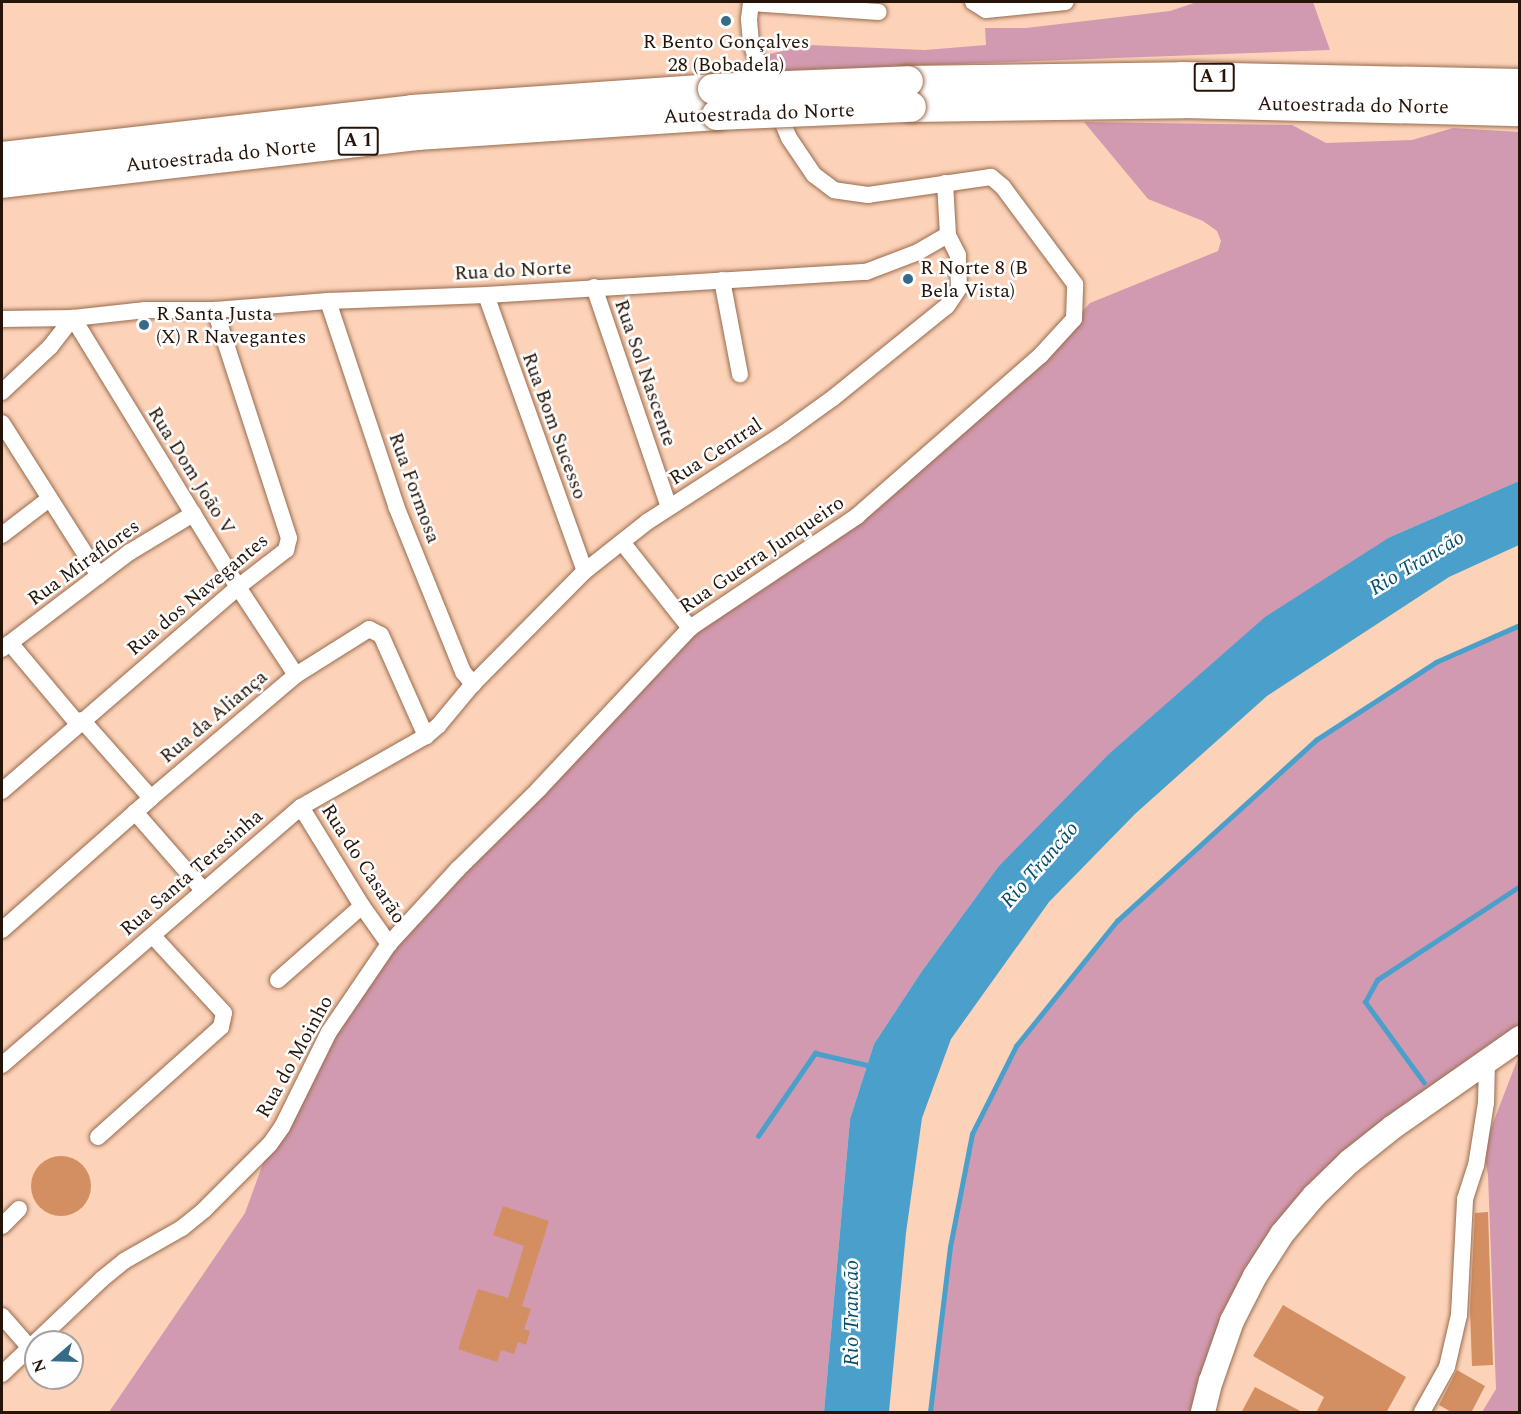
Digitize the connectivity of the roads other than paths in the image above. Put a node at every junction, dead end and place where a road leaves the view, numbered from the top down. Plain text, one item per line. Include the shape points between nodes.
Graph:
1 (751, 2) edge
2 (973, 2) edge
3 (1066, 2) edge
4 (879, 12) dead end
5 (1520, 84) edge
6 (909, 94) junction
7 (715, 102) junction
8 (1520, 111) edge
9 (2, 157) edge
10 (2, 183) edge
11 (945, 183) junction
12 (948, 235) junction
13 (722, 280) junction
14 (594, 287) junction
15 (486, 295) junction
16 (328, 301) junction
17 (215, 310) junction
18 (73, 318) junction
19 (2, 319) edge
20 (740, 374) dead end
21 (2, 392) edge
22 (2, 423) edge
23 (49, 499) junction
24 (669, 507) junction
25 (193, 514) junction
26 (2, 535) edge
27 (622, 542) junction
28 (585, 571) junction
29 (99, 576) junction
30 (238, 587) junction
31 (690, 627) junction
32 (6, 646) edge
33 (296, 675) junction
34 (473, 684) junction
35 (80, 722) junction
36 (426, 736) junction
37 (2, 791) edge
38 (151, 798) junction
39 (301, 807) junction
40 (135, 812) junction
41 (203, 890) junction
42 (362, 906) junction
43 (2, 930) edge
44 (153, 936) junction
45 (389, 944) junction
46 (278, 980) dead end
47 (1520, 1038) edge
48 (1487, 1062) junction
49 (2, 1065) edge
50 (98, 1137) dead end
51 (19, 1209) dead end
52 (2, 1226) edge
53 (2, 1316) edge
54 (49, 1330) edge
55 (24, 1341) edge
56 (24, 1354) edge
57 (2, 1374) edge
58 (1203, 1413) edge
59 (1422, 1413) edge

1 - 4 street
1 - 11 street via 751,43 758,64 789,138 814,175 834,190 868,195
2 - 3 street via 986,10
5 - 6 highway, Autoestrada do Norte / A 1 via 1194,77
6 - 7 highway, Autoestrada do Norte / A 1, bridge
6 - 8 highway, Autoestrada do Norte / A 1
7 - 9 highway, Autoestrada do Norte / A 1 via 413,110
7 - 10 highway, Autoestrada do Norte / A 1
11 - 12 street, Rua Central
11 - 31 street, Rua Guerra Junqueiro via 991,177 1003,187 1076,284 1074,319 1040,356 857,516
12 - 13 street, Rua do Norte via 918,252 866,272
12 - 24 street, Rua Central via 958,255 959,288 947,306 783,434
13 - 14 street, Rua do Norte
13 - 20 street
14 - 15 street, Rua do Norte
14 - 24 street, Rua Sol Nascente
15 - 16 street, Rua do Norte
15 - 28 street, Rua Bom Sucesso
16 - 17 street, Rua do Norte
16 - 34 street, Rua Formosa via 396,506 463,672
17 - 18 street, Rua do Norte via 146,310
17 - 30 street, Rua dos Navegantes via 289,538 286,550
18 - 19 street, Rua do Norte
18 - 21 street via 50,347
18 - 25 street, Rua Dom João V
22 - 23 street
23 - 26 street
23 - 29 street
24 - 27 street, Rua Central
25 - 29 street, Rua Miraflores via 129,552
25 - 30 street, Rua Dom João V
27 - 28 street, Rua Central
27 - 31 street
28 - 34 street, Rua Central
29 - 32 street, Rua Miraflores
30 - 33 street, Rua Dom João V
30 - 35 street, Rua dos Navegantes
31 - 45 street, Rua Guerra Junqueiro
32 - 35 street
33 - 36 street, Rua da Aliança via 369,629 381,635
33 - 38 street, Rua da Aliança
34 - 36 street, Rua Central
35 - 37 street, Rua dos Navegantes
35 - 38 street
36 - 39 street, Rua Santa Teresinha
38 - 40 street, Rua da Aliança
39 - 41 street, Rua Santa Teresinha
39 - 42 street, Rua do Casarão
40 - 41 street
40 - 43 street, Rua da Aliança
41 - 44 street, Rua Santa Teresinha
42 - 45 street, Rua do Casarão
42 - 46 street
44 - 49 street, Rua Santa Teresinha
44 - 50 street via 224,1013 221,1027
45 - 54 street, Rua do Moinho via 329,1032 270,1144 204,1210 182,1228 124,1261
47 - 48 street
48 - 58 street via 1349,1162 1282,1234 1232,1321
48 - 59 street via 1480,1145 1465,1199 1459,1315 1447,1367
51 - 52 street
53 - 55 street
56 - 57 street, Rua do Moinho

